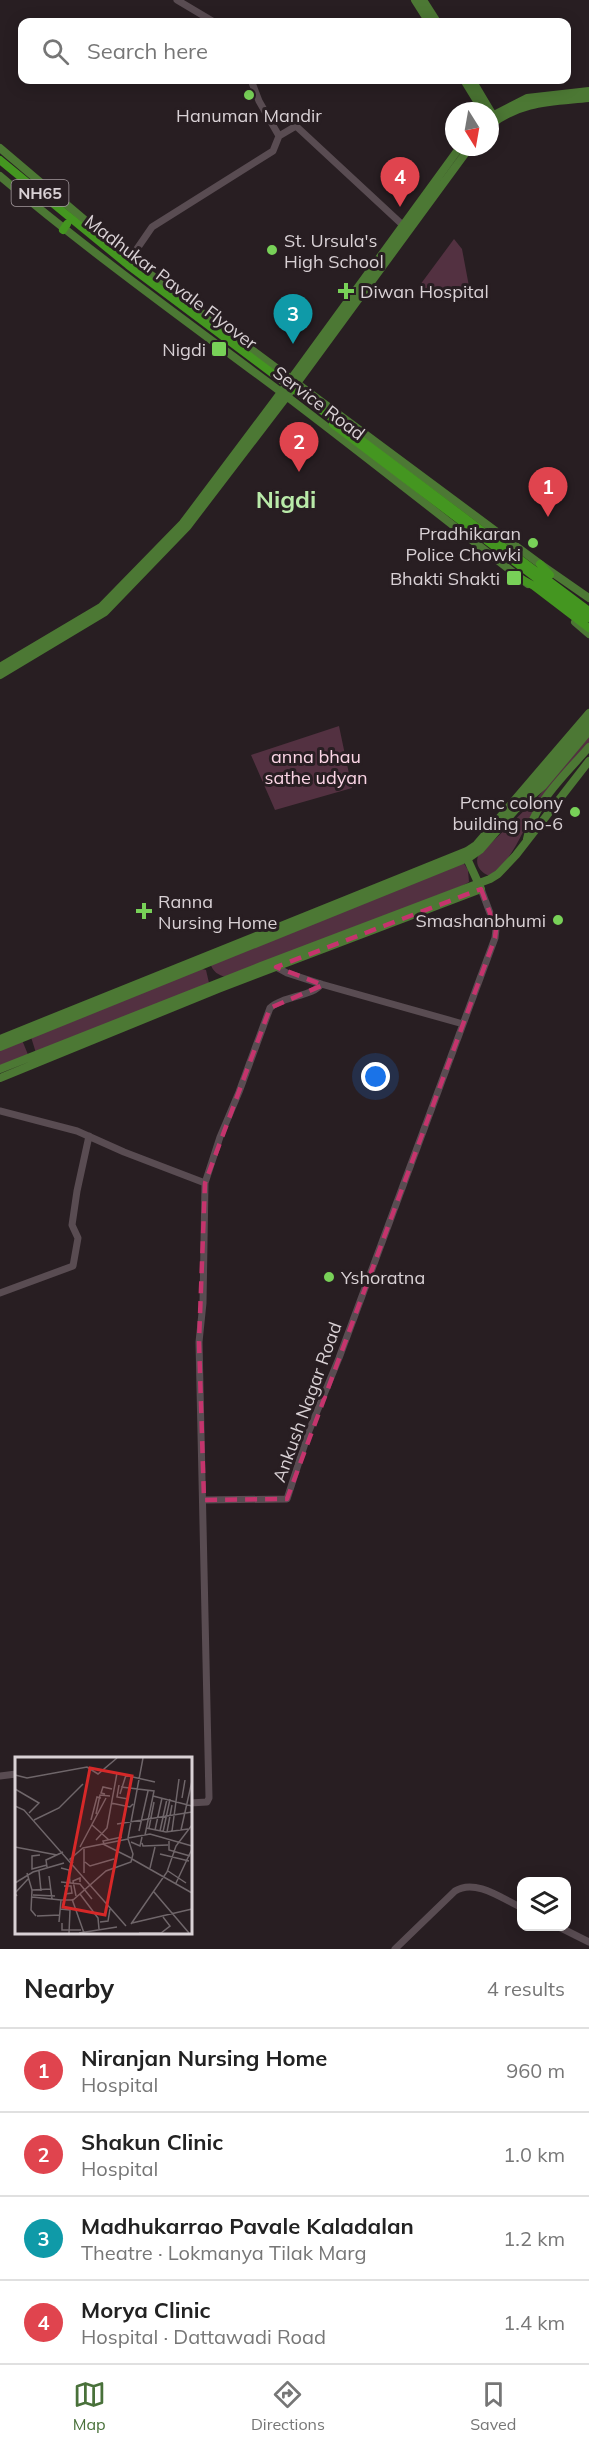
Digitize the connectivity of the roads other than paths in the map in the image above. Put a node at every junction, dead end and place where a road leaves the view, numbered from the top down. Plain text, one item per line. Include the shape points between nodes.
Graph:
1 (177, 0) edge
2 (415, 0) edge
3 (423, 0) edge
4 (207, 18) edge
5 (426, 18) edge
6 (434, 18) edge
7 (253, 84) edge
8 (466, 84) edge
9 (474, 84) edge
10 (589, 91) edge
11 (589, 98) edge
12 (477, 102) edge
13 (483, 102) edge
14 (499, 117) edge
15 (499, 118) edge
16 (279, 136) junction
17 (0, 148) edge
18 (454, 156) edge
19 (463, 156) edge
20 (0, 160) edge
21 (0, 167) edge
22 (0, 176) edge
23 (80, 217) junction
24 (65, 227) junction
25 (406, 228) junction
26 (99, 243) junction
27 (129, 264) junction
28 (294, 381) junction
29 (284, 394) junction
30 (430, 494) junction
31 (540, 564) junction
32 (523, 580) junction
33 (589, 598) edge
34 (589, 604) edge
35 (589, 611) edge
36 (589, 618) edge
37 (589, 628) edge
38 (589, 634) edge
39 (0, 667) edge
40 (0, 675) edge
41 (589, 713) edge
42 (589, 722) edge
43 (589, 731) edge
44 (589, 747) edge
45 (589, 761) edge
46 (515, 810) junction
47 (526, 843) junction
48 (466, 856) junction
49 (479, 886) junction
50 (276, 967) junction
51 (321, 984) junction
52 (463, 1024) junction
53 (0, 1039) edge
54 (0, 1047) edge
55 (0, 1070) edge
56 (0, 1078) edge
57 (0, 1112) edge
58 (89, 1136) junction
59 (205, 1183) junction
60 (0, 1293) edge
61 (204, 1500) junction
62 (15, 1774) edge
63 (0, 1776) edge
64 (192, 1803) edge
65 (517, 1906) edge
66 (567, 1931) edge
67 (589, 1942) edge
68 (395, 1949) edge

1 - 4 street
2 - 5 main road
3 - 6 main road
7 - 16 street
8 - 12 main road
9 - 13 main road
10 - 14 main road via 527,99
11 - 15 main road via 528,105
16 - 25 street via 296,126
16 - 27 street via 273,151 152,227
17 - 23 main road
18 - 25 main road
19 - 25 main road
20 - 26 highway, Madhukar Pavale Flyover / NH65
21 - 24 highway, NH65
22 - 24 main road, Service Road
23 - 26 highway
23 - 27 main road
24 - 27 highway, Madhukar Pavale Flyover / NH65
24 - 29 main road, Service Road
25 - 28 main road
26 - 27 highway, Madhukar Pavale Flyover / NH65
27 - 28 main road
27 - 30 highway, Madhukar Pavale Flyover / NH65
28 - 29 main road
28 - 30 main road
29 - 30 main road, Service Road
29 - 39 main road via 183,523 105,603
29 - 40 main road via 187,528 116,603
30 - 31 main road
30 - 32 main road, Service Road
30 - 35 highway, NH65
30 - 36 highway, NH65
31 - 33 main road
31 - 34 highway
32 - 37 highway
32 - 38 main road, Service Road
41 - 48 main road
42 - 46 main road
43 - 46 main road via 543,786
44 - 47 main road via 542,803 529,827
45 - 47 main road
46 - 48 main road via 480,850
47 - 49 main road via 498,874
48 - 49 main road
48 - 53 main road
48 - 54 main road
49 - 50 main road
49 - 52 street via 496,933
49 - 55 main road
50 - 51 street
50 - 56 main road
51 - 52 street
51 - 59 street via 317,990 270,1008
52 - 61 street, Ankush Nagar Road via 287,1499
57 - 58 street
58 - 59 street
58 - 60 street via 72,1225 78,1238 73,1266
59 - 61 street via 199,1342
61 - 64 street via 209,1798 207,1802
62 - 63 street
65 - 68 street via 474,1886 464,1886
66 - 67 street

